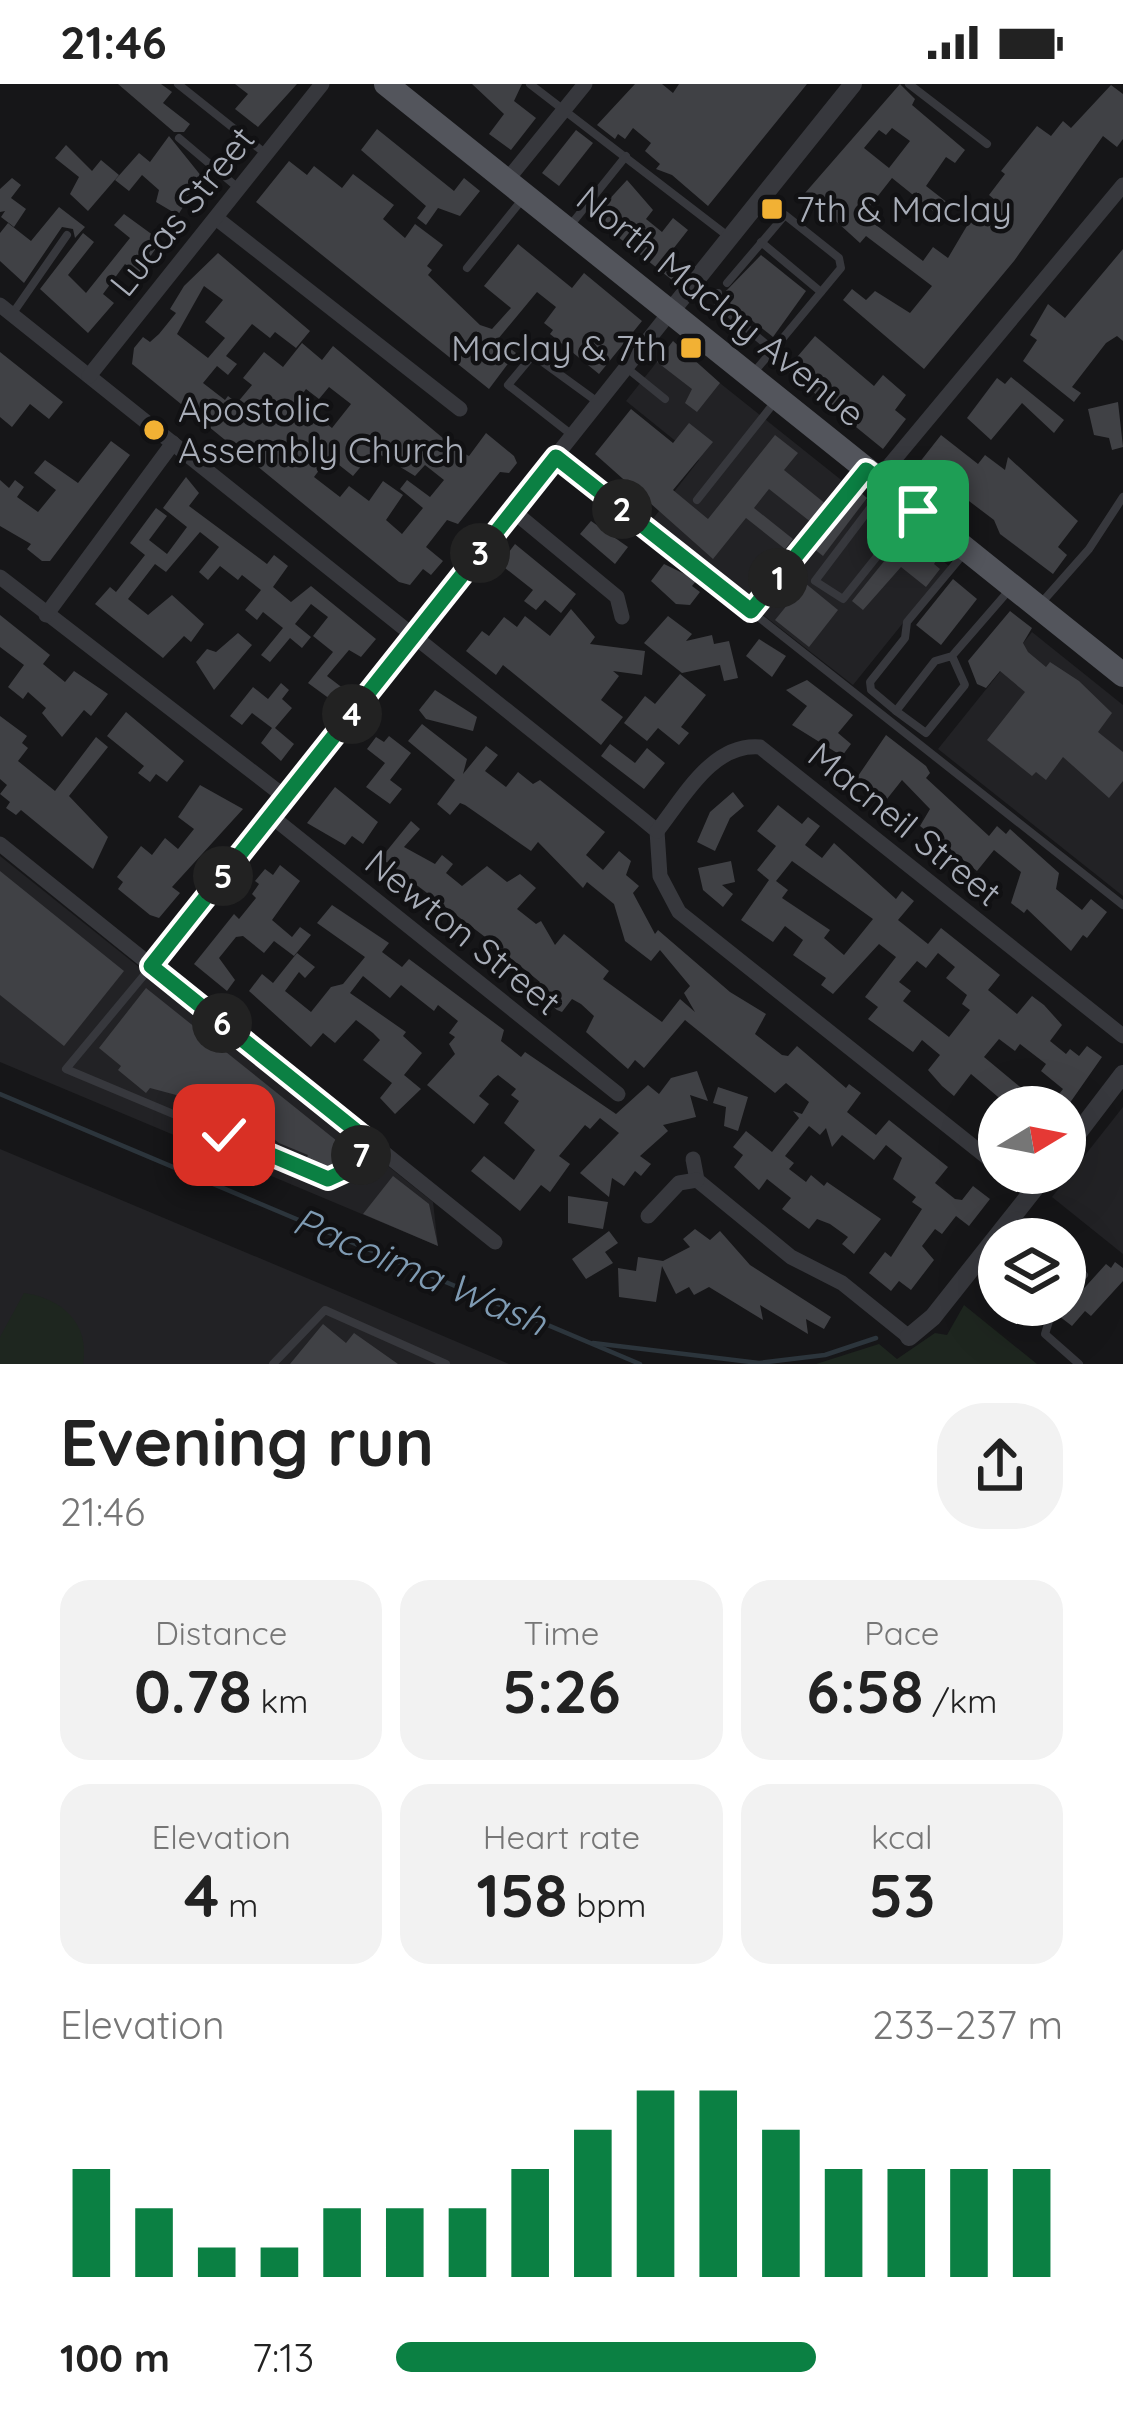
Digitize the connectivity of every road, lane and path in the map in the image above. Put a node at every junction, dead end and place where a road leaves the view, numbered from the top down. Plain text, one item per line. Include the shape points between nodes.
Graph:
1 (178, 84) edge
2 (322, 84) edge
3 (386, 84) edge
4 (530, 84) edge
5 (585, 84) edge
6 (853, 84) edge
7 (909, 84) edge
8 (565, 110) junction
9 (179, 138) dead end
10 (987, 144) dead end
11 (266, 154) junction
12 (626, 156) junction
13 (1123, 185) edge
14 (239, 188) junction
15 (516, 188) junction
16 (215, 218) junction
17 (568, 229) junction
18 (733, 234) junction
19 (67, 236) dead end
20 (758, 245) junction
21 (467, 268) dead end
22 (727, 283) dead end
23 (821, 292) junction
24 (718, 293) dead end
25 (6, 310) edge
26 (671, 311) junction
27 (773, 350) junction
28 (627, 368) junction
29 (89, 376) junction
30 (752, 376) junction
31 (778, 397) junction
32 (665, 399) dead end
33 (599, 403) junction
34 (460, 409) dead end
35 (573, 436) junction
36 (173, 443) junction
37 (556, 457) junction
38 (877, 478) junction
39 (1123, 497) edge
40 (697, 500) dead end
41 (915, 509) junction
42 (513, 511) junction
43 (967, 550) junction
44 (0, 577) edge
45 (1012, 586) junction
46 (1038, 607) junction
47 (751, 611) junction
48 (46, 615) junction
49 (622, 617) dead end
50 (414, 636) junction
51 (952, 656) junction
52 (1123, 675) edge
53 (896, 711) junction
54 (285, 797) junction
55 (271, 816) junction
56 (657, 831) junction
57 (0, 844) edge
58 (1122, 904) edge
59 (151, 966) junction
60 (1123, 1036) edge
61 (1123, 1074) edge
62 (618, 1094) dead end
63 (1086, 1122) edge
64 (370, 1142) junction
65 (978, 1151) edge
66 (693, 1159) dead end
67 (697, 1180) junction
68 (648, 1216) dead end
69 (495, 1242) dead end
70 (978, 1267) edge
71 (1048, 1326) edge
72 (909, 1337) joint
73 (273, 1364) edge
74 (446, 1364) edge
75 (1079, 1364) edge

1 - 11 lane
2 - 11 street, Lucas Street
3 - 15 main road, North Maclay Avenue
4 - 8 lane
5 - 8 street
6 - 18 street
7 - 10 lane
8 - 12 lane
8 - 15 street
9 - 14 lane
11 - 14 street, Lucas Street
12 - 17 lane
12 - 18 lane
13 - 38 street
14 - 16 street, Lucas Street
15 - 17 main road, North Maclay Avenue
15 - 21 lane
16 - 29 street, Lucas Street
16 - 34 street
17 - 26 main road, North Maclay Avenue
18 - 20 lane
18 - 26 street
19 - 25 lane
20 - 22 lane
20 - 23 lane
20 - 23 lane via 785,215 839,258 841,268
23 - 27 lane
24 - 27 lane via 718,304
25 - 29 street
26 - 28 street
26 - 30 main road, North Maclay Avenue
27 - 30 lane
28 - 32 lane
28 - 33 street
29 - 36 street
30 - 31 main road, North Maclay Avenue
31 - 38 main road, North Maclay Avenue
31 - 40 lane
33 - 35 street
33 - 35 lane via 533,356 508,385
35 - 37 street
36 - 48 street
36 - 50 street
37 - 42 street
37 - 47 lane
38 - 41 main road, North Maclay Avenue
38 - 41 lane via 815,581 843,599
38 - 47 lane
39 - 46 lane
41 - 43 main road, North Maclay Avenue
42 - 49 street via 616,597
42 - 50 street
43 - 45 main road, North Maclay Avenue
43 - 53 lane via 870,682
44 - 48 street
45 - 46 main road, North Maclay Avenue
45 - 51 lane
46 - 52 main road, North Maclay Avenue
47 - 58 lane
48 - 54 street
50 - 54 street
50 - 56 street
51 - 53 lane via 935,661
51 - 53 lane via 965,685 926,733
54 - 55 street
55 - 59 street
55 - 62 street, Newton Street
56 - 60 street, Macneil Street via 718,756 737,745 760,747
56 - 65 street via 660,877 680,912
57 - 59 street
59 - 64 street
59 - 64 lane via 66,1069 328,1179 352,1168
61 - 63 street
64 - 69 street
66 - 67 street
67 - 68 street via 679,1183
67 - 72 street
70 - 72 street
71 - 75 lane via 1046,1334
73 - 74 lane via 325,1310

